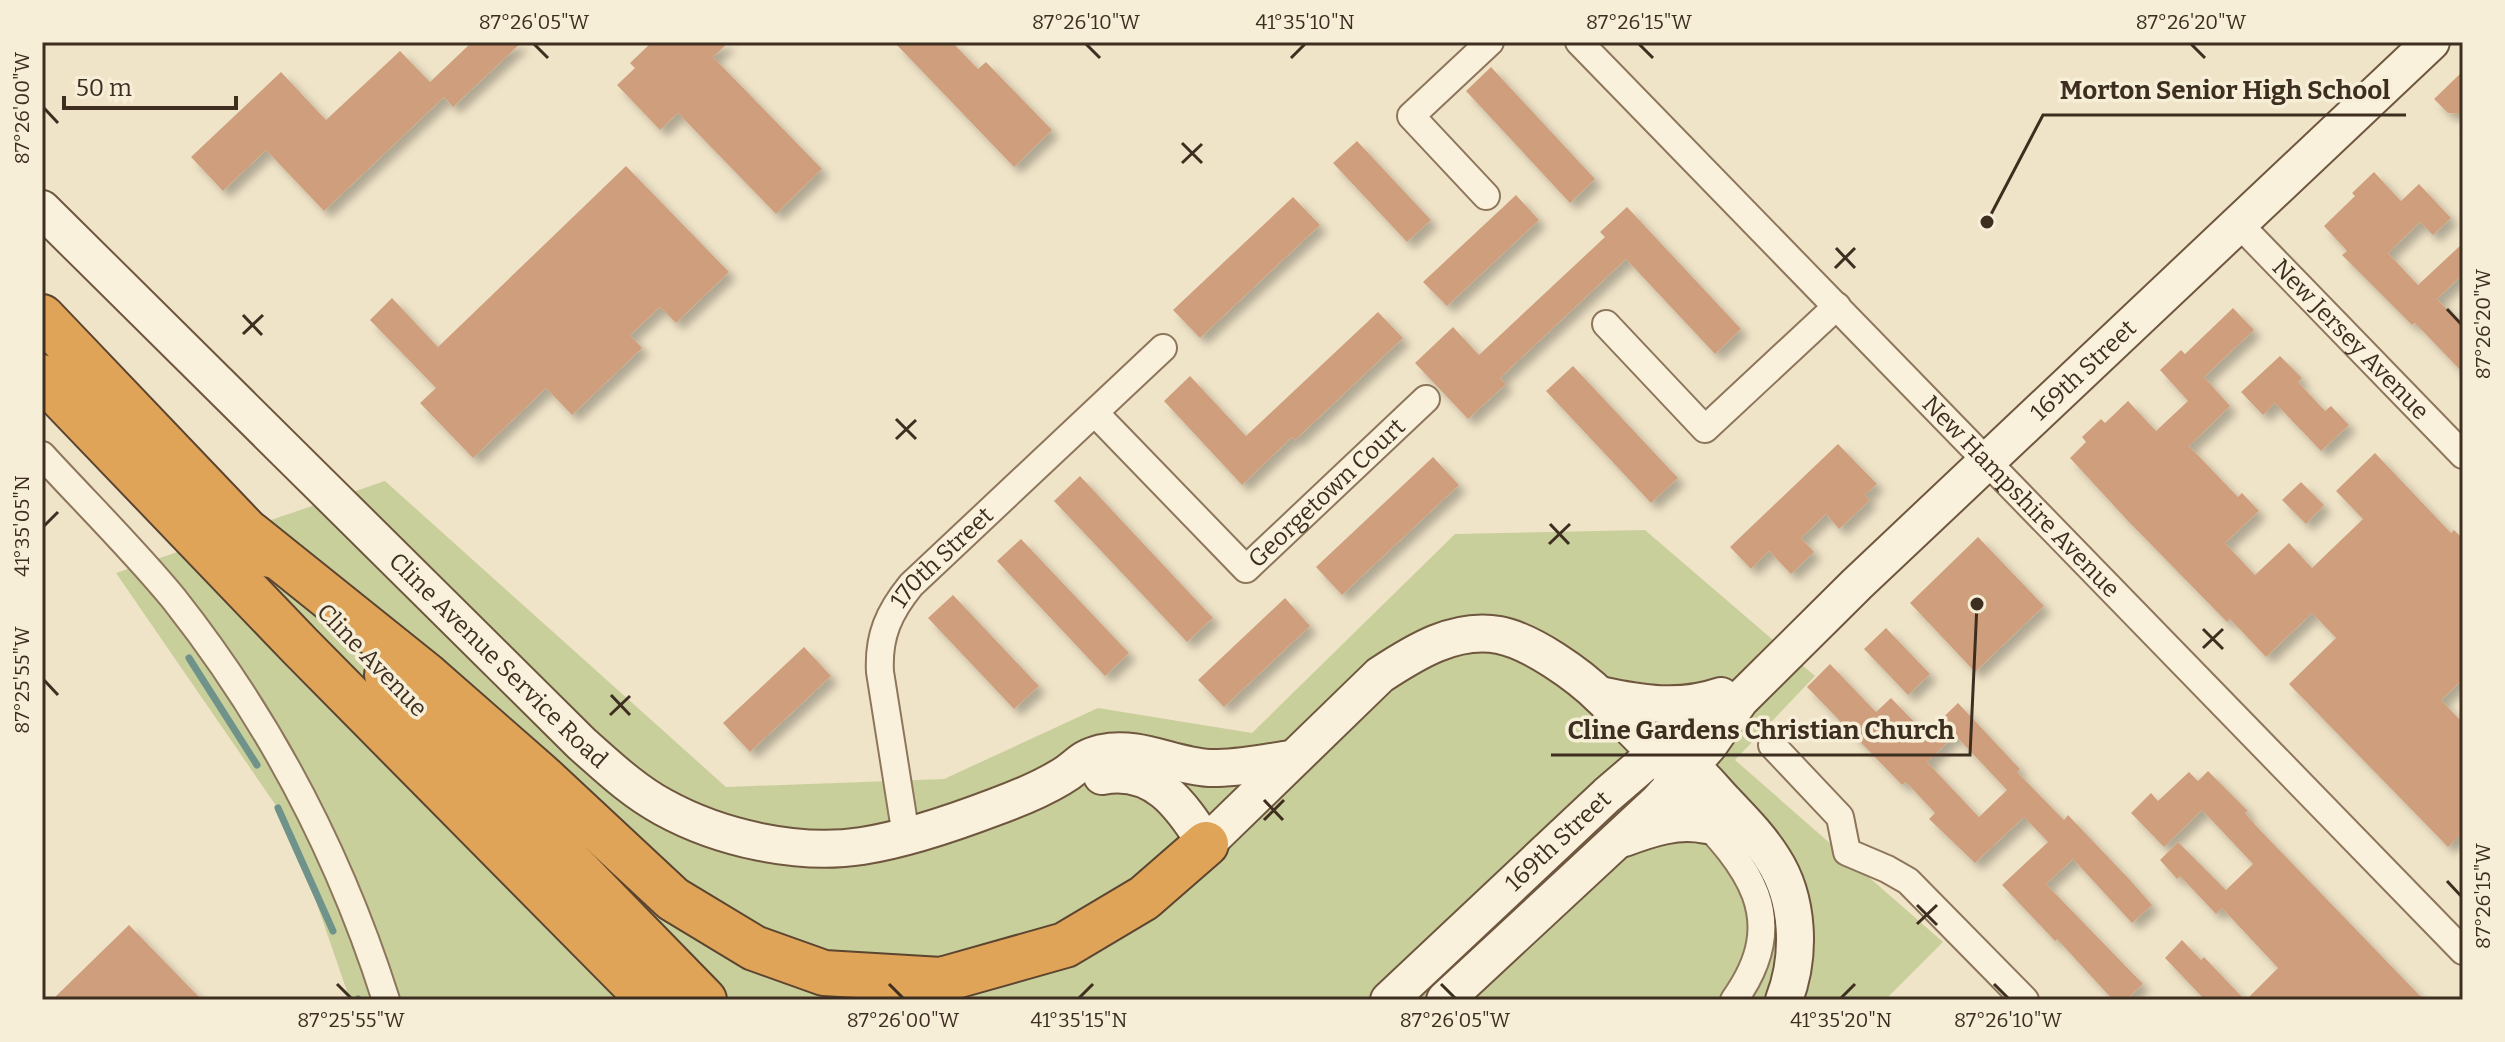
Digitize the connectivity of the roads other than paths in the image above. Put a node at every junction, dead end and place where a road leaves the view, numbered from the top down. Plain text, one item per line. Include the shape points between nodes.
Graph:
1 (1490, 42) edge
2 (1579, 42) edge
3 (2431, 42) edge
4 (1486, 196) dead end
5 (42, 209) edge
6 (2238, 223) junction
7 (1837, 306) junction
8 (42, 317) edge
9 (1606, 324) dead end
10 (1163, 348) dead end
11 (42, 377) edge
12 (1426, 399) dead end
13 (1095, 413) junction
14 (42, 455) edge
15 (2463, 455) edge
16 (1985, 460) junction
17 (250, 534) junction
18 (300, 646) junction
19 (1746, 692) junction
20 (1600, 695) junction
21 (1772, 745) dead end
22 (1657, 753) junction
23 (1293, 759) junction
24 (1064, 776) junction
25 (1681, 776) junction
26 (1706, 825) junction
27 (906, 836) junction
28 (1615, 841) junction
29 (1206, 844) junction
30 (2463, 951) edge
31 (386, 1000) edge
32 (612, 1000) edge
33 (650, 1000) edge
34 (704, 1000) edge
35 (1389, 1000) edge
36 (1445, 1000) edge
37 (1734, 1000) edge
38 (1784, 1000) edge
39 (2025, 1000) edge

1 - 4 street via 1411,116
2 - 7 street, New Hampshire Avenue
3 - 6 street, 169th Street
5 - 27 street, Cline Avenue Service Road via 623,780 673,812 747,839 823,848 860,847
6 - 15 street, New Jersey Avenue
6 - 16 street, 169th Street
7 - 9 street via 1705,429
7 - 16 street, New Hampshire Avenue
8 - 17 highway, Cline Avenue
10 - 13 street, 170th Street
11 - 18 highway, Cline Avenue
12 - 13 street, Georgetown Court via 1246,569
13 - 27 street, 170th Street via 911,585 888,618 880,672
14 - 31 street via 172,597 250,706 314,818
16 - 19 street, 169th Street
16 - 30 street, New Hampshire Avenue
17 - 29 highway via 427,676 673,899 754,948 824,973 941,980 1065,945 1144,898
17 - 34 highway, Cline Avenue
18 - 32 highway
18 - 33 highway, Cline Avenue
19 - 20 street via 1701,703 1653,706
19 - 22 street, 169th Street via 1685,728
19 - 25 street, 169th Street
20 - 22 street
20 - 23 street via 1527,646 1499,635 1467,635 1441,641 1380,675
21 - 39 street via 1840,817 1847,852 1908,881
22 - 25 street
22 - 35 street, 169th Street
23 - 24 street, Cline Avenue Service Road via 1209,768 1134,751 1106,752 1082,758
23 - 29 street
24 - 27 street, Cline Avenue Service Road via 997,807
24 - 29 street, Cline Avenue Service Road via 1139,775 1186,812
25 - 26 street
25 - 28 street, 169th Street
25 - 38 street via 1753,831 1775,861 1787,888 1796,939
26 - 28 street via 1677,823
26 - 37 street via 1746,871 1758,898 1760,941 1747,982
28 - 36 street, 169th Street

